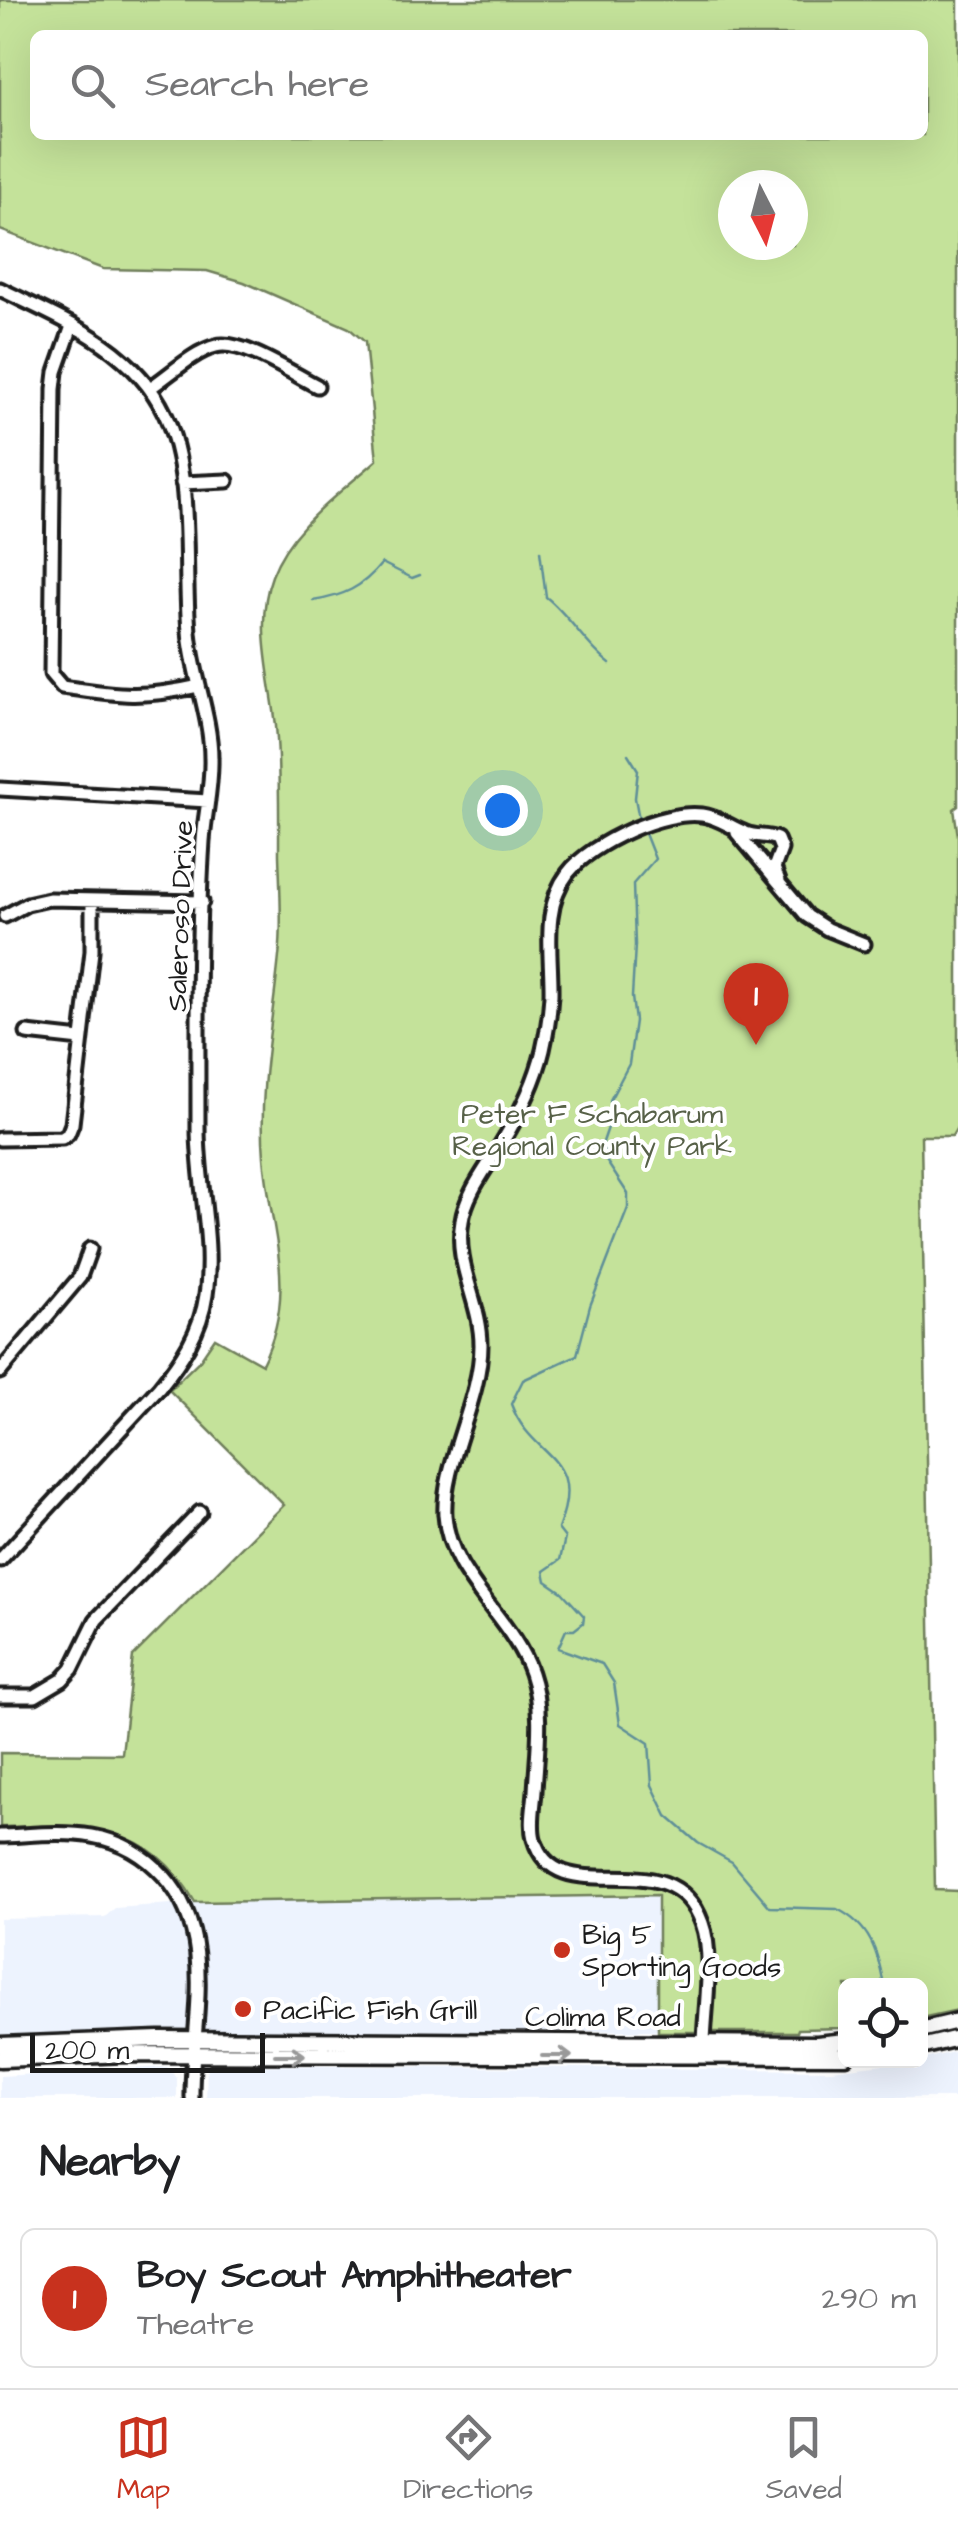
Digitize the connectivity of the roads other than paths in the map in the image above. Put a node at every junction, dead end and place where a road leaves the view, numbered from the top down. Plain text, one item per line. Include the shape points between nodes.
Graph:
1 (0, 289) edge
2 (72, 326) junction
3 (317, 386) dead end
4 (150, 388) junction
5 (228, 481) dead end
6 (182, 483) junction
7 (199, 686) junction
8 (0, 790) edge
9 (208, 801) junction
10 (731, 826) junction
11 (779, 882) junction
12 (92, 900) junction
13 (202, 902) junction
14 (5, 916) dead end
15 (864, 944) dead end
16 (27, 1034) dead end
17 (81, 1039) junction
18 (0, 1138) edge
19 (90, 1249) dead end
20 (0, 1372) edge
21 (200, 1512) dead end
22 (0, 1560) edge
23 (0, 1696) edge
24 (0, 1836) edge
25 (958, 2021) edge
26 (928, 2028) edge
27 (958, 2038) edge
28 (838, 2041) edge
29 (704, 2042) junction
30 (928, 2045) edge
31 (192, 2047) junction
32 (0, 2054) edge
33 (838, 2056) edge
34 (192, 2098) edge

1 - 2 street, Saleroso Drive
2 - 4 street, Saleroso Drive via 123,357
2 - 7 street via 54,389 50,674 62,687 140,697
3 - 4 street via 238,346 222,345
4 - 6 street, Saleroso Drive via 172,432
5 - 6 street
6 - 7 street, Saleroso Drive via 188,631
7 - 9 street, Saleroso Drive via 211,743
8 - 9 street
9 - 13 street, Saleroso Drive
10 - 11 street
10 - 11 street via 779,842
10 - 29 street via 699,814 670,816 586,854 557,890 542,1057 522,1109 465,1208 461,1255 481,1349 445,1517 452,1549 516,1642 534,1683 539,1720 532,1823 538,1849 567,1874 650,1878 686,1897 700,1917 706,1944
11 - 15 street via 820,926
12 - 13 street
12 - 14 street via 49,899
12 - 17 street
13 - 22 street, Saleroso Drive via 198,1132 209,1262 200,1320 160,1388
16 - 17 street
17 - 18 street via 68,1134
19 - 20 street via 80,1278
21 - 23 street via 96,1620 62,1680 36,1696
24 - 31 street via 94,1836 125,1846 174,1887 196,1935
25 - 26 main road
27 - 30 main road
28 - 29 main road, Colima Road
29 - 31 main road, Colima Road
31 - 32 main road, Colima Road
31 - 32 main road, Colima Road via 50,2042 44,2050
31 -> 33 main road, Colima Road
31 - 34 street

